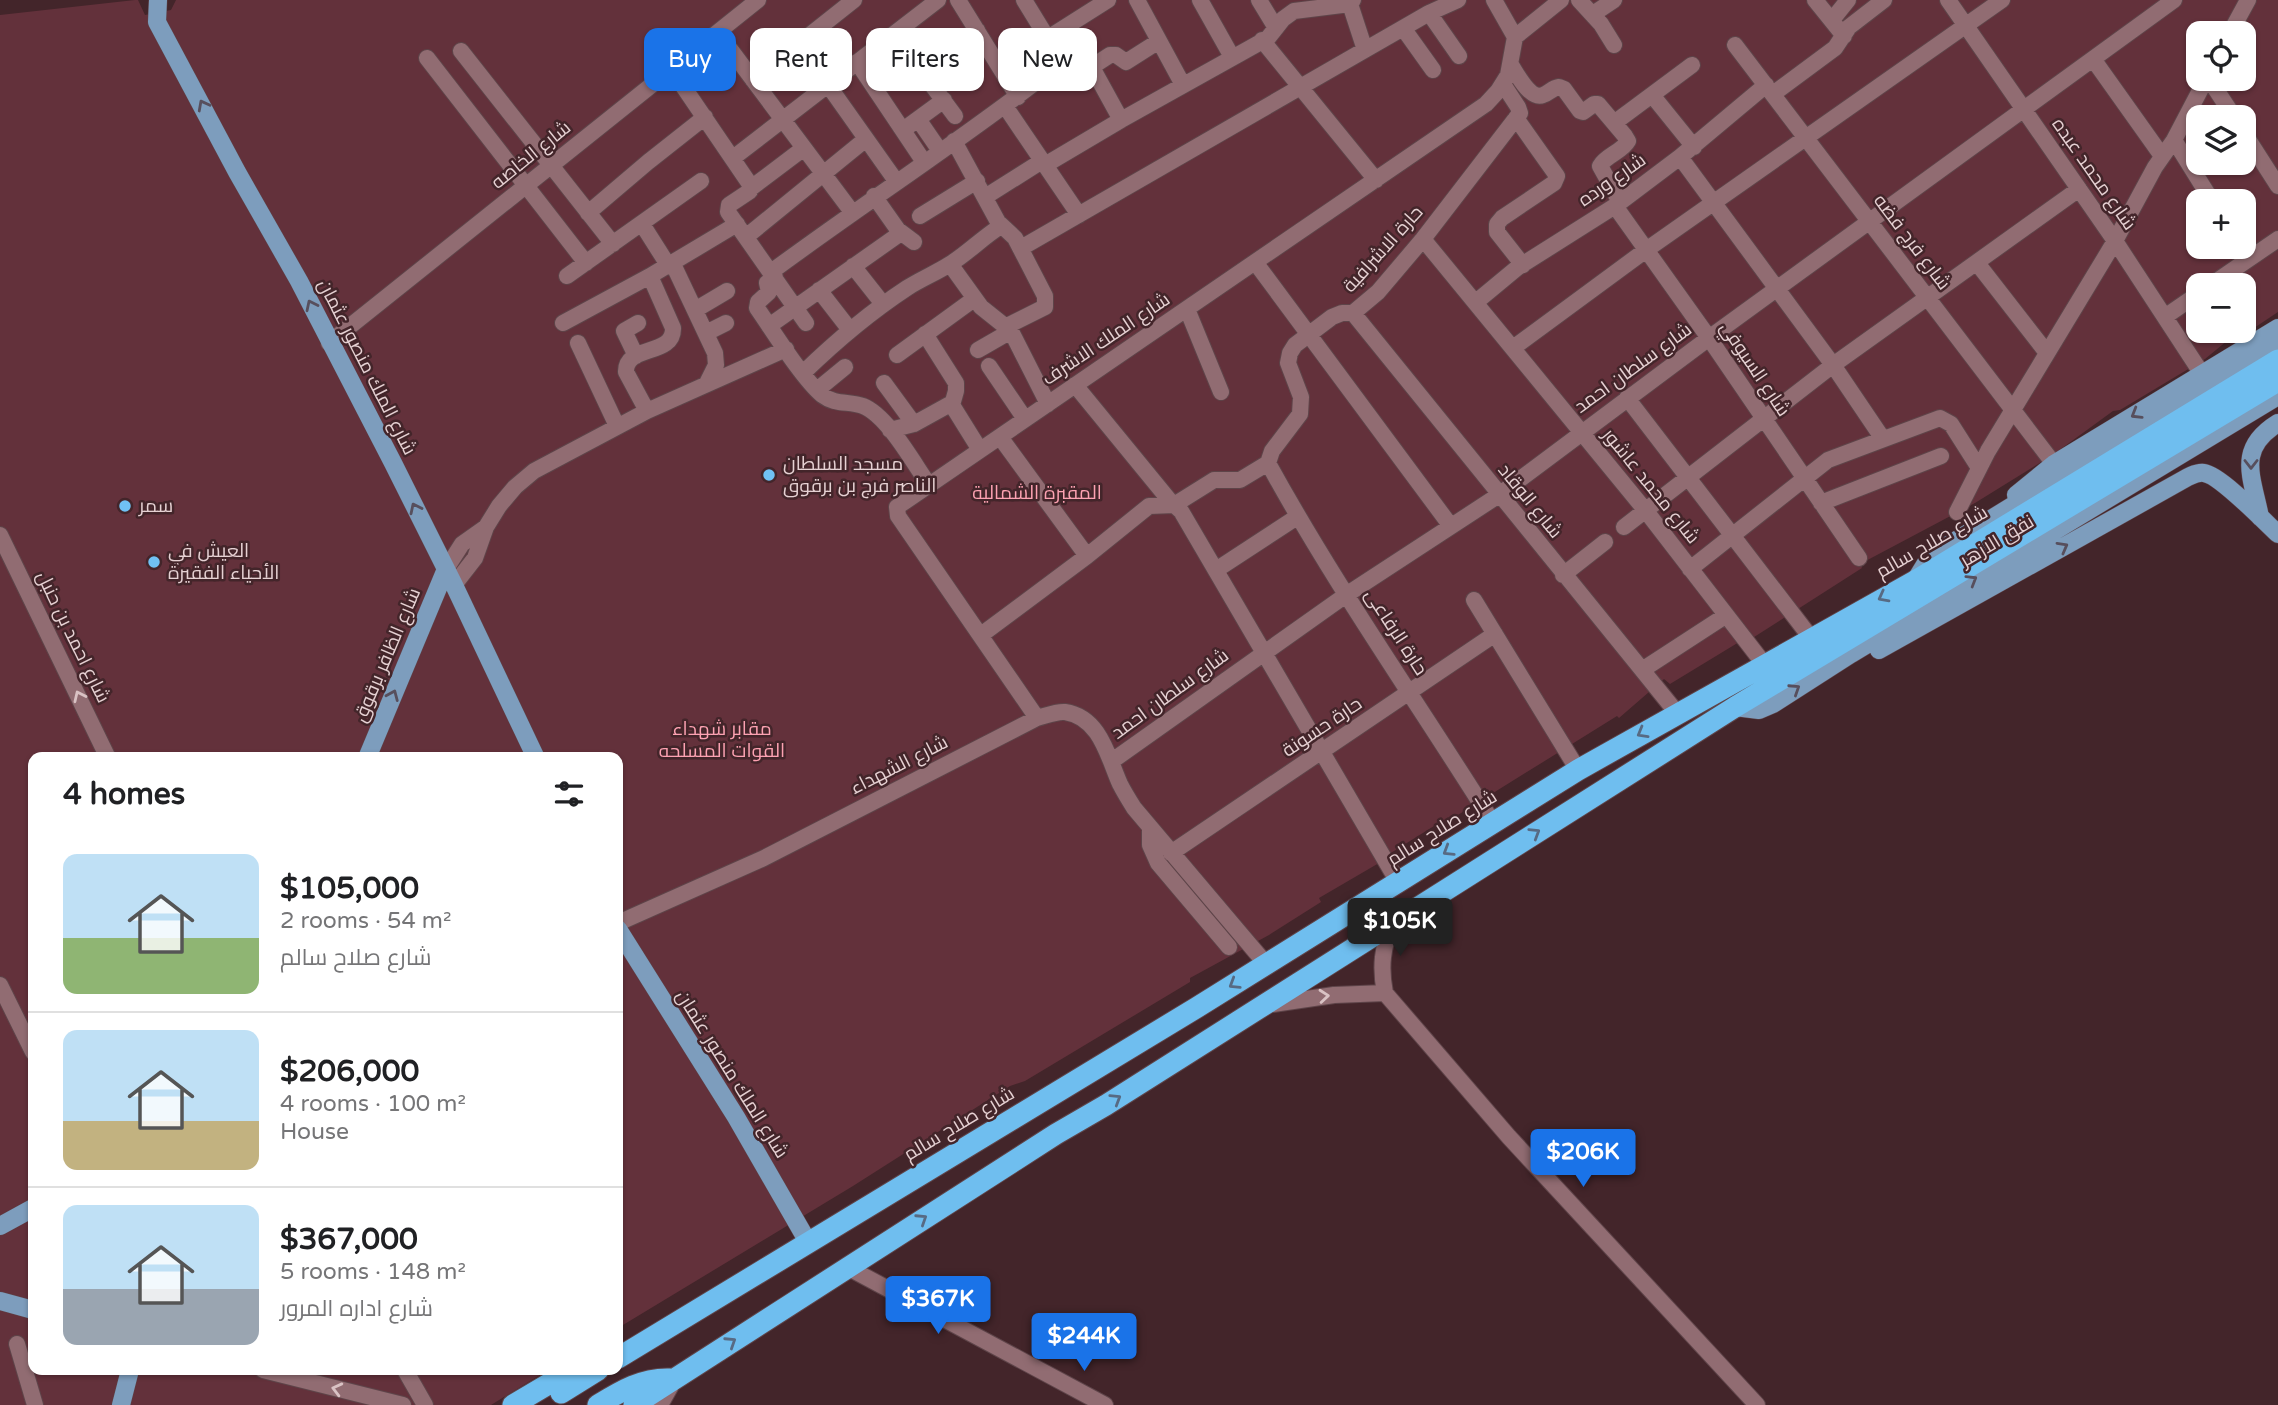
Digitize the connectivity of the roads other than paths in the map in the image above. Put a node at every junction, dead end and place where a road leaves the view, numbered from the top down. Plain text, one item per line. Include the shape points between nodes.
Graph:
1 (158, 0) edge
2 (758, 0) edge
3 (854, 0) edge
4 (938, 0) edge
5 (958, 0) edge
6 (1025, 0) edge
7 (1108, 0) edge
8 (1137, 0) edge
9 (1200, 0) edge
10 (1259, 0) edge
11 (1458, 0) edge
12 (1494, 0) edge
13 (1561, 0) edge
14 (1579, 0) edge
15 (1614, 0) edge
16 (1815, 0) edge
17 (1848, 0) edge
18 (1884, 0) edge
19 (1948, 0) edge
20 (2002, 0) edge
21 (2174, 0) edge
22 (2248, 0) edge
23 (1352, 2) edge
24 (1429, 13) junction
25 (1593, 14) junction
26 (1832, 20) junction
27 (2237, 21) edge
28 (1965, 24) junction
29 (724, 28) edge
30 (819, 28) edge
31 (976, 28) edge
32 (1042, 28) edge
33 (1064, 28) edge
34 (1276, 28) junction
35 (1403, 28) junction
36 (1844, 36) junction
37 (1516, 37) junction
38 (1262, 40) junction
39 (1159, 41) junction
40 (984, 44) edge
41 (1614, 45) dead end
42 (1735, 45) dead end
43 (1365, 50) junction
44 (461, 51) dead end
45 (1459, 56) dead end
46 (736, 57) edge
47 (1232, 57) junction
48 (427, 58) dead end
49 (2093, 59) junction
50 (857, 62) junction
51 (1097, 65) edge
52 (1511, 65) junction
53 (1692, 65) dead end
54 (852, 66) edge
55 (1433, 70) dead end
56 (1097, 75) edge
57 (750, 76) edge
58 (1503, 84) junction
59 (1183, 85) junction
60 (1300, 88) junction
61 (1770, 90) junction
62 (645, 91) edge
63 (686, 91) edge
64 (761, 91) edge
65 (820, 91) edge
66 (832, 91) edge
67 (937, 91) edge
68 (1025, 91) edge
69 (2201, 91) edge
70 (1652, 95) junction
71 (944, 100) junction
72 (1012, 101) junction
73 (2024, 109) junction
74 (955, 116) dead end
75 (705, 117) junction
76 (918, 118) junction
77 (1516, 118) junction
78 (783, 120) junction
79 (1121, 120) junction
80 (1614, 123) junction
81 (903, 130) junction
82 (1806, 137) junction
83 (866, 139) junction
84 (2174, 140) junction
85 (954, 141) junction
86 (1694, 147) junction
87 (804, 148) junction
88 (940, 151) junction
89 (2256, 151) edge
90 (2162, 156) junction
91 (1681, 157) junction
92 (733, 158) junction
93 (924, 162) junction
94 (1044, 163) junction
95 (551, 166) junction
96 (823, 173) junction
97 (1376, 180) junction
98 (701, 181) dead end
99 (896, 181) junction
100 (977, 181) junction
101 (527, 186) junction
102 (2278, 186) edge
103 (751, 188) junction
104 (2079, 189) junction
105 (2205, 189) edge
106 (874, 197) junction
107 (985, 197) junction
108 (1713, 202) junction
109 (1617, 204) junction
110 (852, 212) junction
111 (588, 213) junction
112 (1079, 215) junction
113 (920, 216) dead end
114 (1870, 221) junction
115 (642, 224) junction
116 (1002, 226) junction
117 (742, 230) junction
118 (898, 230) junction
119 (1423, 239) junction
120 (2278, 239) edge
121 (2116, 241) junction
122 (914, 243) dead end
123 (613, 244) junction
124 (1021, 248) junction
125 (2256, 248) edge
126 (1646, 250) junction
127 (2239, 259) edge
128 (1255, 262) junction
129 (586, 263) junction
130 (1977, 263) junction
131 (670, 264) junction
132 (950, 264) junction
133 (1523, 265) junction
134 (853, 266) junction
135 (2224, 273) edge
136 (773, 275) junction
137 (567, 276) dead end
138 (650, 276) junction
139 (1776, 288) junction
140 (819, 290) junction
141 (727, 291) dead end
142 (1928, 298) junction
143 (974, 299) junction
144 (1476, 302) junction
145 (2186, 302) edge
146 (883, 304) junction
147 (795, 307) junction
148 (1187, 309) junction
149 (695, 310) junction
150 (1353, 313) junction
151 (2166, 316) junction
152 (563, 323) dead end
153 (638, 323) dead end
154 (726, 323) dead end
155 (806, 323) dead end
156 (930, 324) junction
157 (769, 326) junction
158 (1009, 328) junction
159 (2278, 328) edge
160 (849, 330) junction
161 (706, 333) junction
162 (1309, 334) junction
163 (1709, 338) junction
164 (578, 342) dead end
165 (330, 343) junction
166 (2278, 343) edge
167 (1513, 348) junction
168 (786, 349) junction
169 (978, 350) dead end
170 (2047, 353) junction
171 (897, 355) dead end
172 (636, 356) junction
173 (2278, 360) edge
174 (1833, 365) junction
175 (989, 366) dead end
176 (845, 367) dead end
177 (803, 373) junction
178 (2202, 374) junction
179 (2278, 381) edge
180 (707, 383) junction
181 (884, 383) dead end
182 (1075, 385) junction
183 (817, 390) junction
184 (1221, 392) dead end
185 (2278, 396) edge
186 (1627, 398) junction
187 (952, 403) junction
188 (1048, 404) junction
189 (2013, 410) junction
190 (647, 411) junction
191 (1025, 419) junction
192 (1765, 420) junction
193 (2278, 423) edge
194 (914, 424) junction
195 (617, 426) junction
196 (890, 430) junction
197 (1581, 432) junction
198 (1000, 437) junction
199 (1883, 439) junction
200 (980, 450) junction
201 (1941, 456) dead end
202 (1268, 463) junction
203 (2054, 464) junction
204 (1979, 468) junction
205 (1688, 478) junction
206 (1805, 479) junction
207 (929, 485) junction
208 (1499, 495) junction
209 (1821, 503) junction
210 (1174, 505) junction
211 (2008, 509) junction
212 (1646, 511) junction
213 (1956, 512) dead end
214 (1297, 517) junction
215 (2260, 517) junction
216 (1450, 525) junction
217 (486, 527) junction
218 (1624, 527) dead end
219 (2278, 534) edge
220 (0, 535) edge
221 (1731, 535) junction
222 (1605, 542) dead end
223 (1087, 556) junction
224 (1859, 558) dead end
225 (446, 569) junction
226 (1690, 569) junction
227 (1216, 570) junction
228 (1563, 575) junction
229 (1915, 581) junction
230 (454, 585) junction
231 (1346, 595) junction
232 (1474, 600) dead end
233 (1725, 616) junction
234 (1495, 634) junction
235 (981, 635) junction
236 (1811, 638) junction
237 (1264, 652) junction
238 (1851, 654) junction
239 (1764, 664) junction
240 (1642, 670) junction
241 (1410, 692) junction
242 (1735, 707) junction
243 (1677, 713) junction
244 (1037, 718) junction
245 (105, 752) edge
246 (370, 752) edge
247 (533, 752) edge
248 (1322, 752) junction
249 (1112, 761) junction
250 (1578, 770) junction
251 (1493, 822) junction
252 (1150, 829) junction
253 (1171, 852) junction
254 (1398, 882) junction
255 (623, 921) edge
256 (1394, 921) junction
257 (623, 937) edge
258 (1228, 947) dead end
259 (1266, 964) junction
260 (0, 985) edge
261 (1385, 993) junction
262 (1263, 1006) junction
263 (28, 1042) edge
264 (28, 1211) edge
265 (0, 1226) edge
266 (808, 1241) junction
267 (847, 1267) junction
268 (0, 1301) edge
269 (28, 1309) edge
270 (17, 1344) dead end
271 (627, 1346) edge
272 (129, 1375) edge
273 (283, 1375) edge
274 (408, 1375) edge
275 (564, 1375) edge
276 (589, 1375) edge
277 (674, 1379) junction
278 (34, 1405) edge
279 (121, 1405) edge
280 (403, 1405) edge
281 (425, 1405) edge
282 (513, 1405) edge
283 (542, 1405) edge
284 (598, 1405) edge
285 (634, 1405) edge
286 (660, 1405) edge
287 (1105, 1405) edge
288 (1757, 1405) edge

165 -> 1 main road, شارع الملك منصور عثمان via 157,22
2 - 29 street, شارع الخاصه
3 - 30 street
4 - 50 street
5 - 31 street
6 - 32 street
7 - 33 street
8 - 39 street
9 - 47 street
10 - 34 street
11 - 24 street
12 - 37 street
13 - 37 street
14 - 25 street
15 - 25 street
16 - 26 street
17 - 26 street
18 - 36 street, شارع ورده
19 - 28 street, شارع محمد عبده
20 - 28 street
21 - 49 street, شارع سلطان احمد
22 - 27 street
23 - 34 street via 1294,11
23 - 43 street
24 - 35 street
24 - 45 street
25 - 41 street
26 - 36 street
28 - 73 street, شارع محمد عبده
28 - 82 street
34 - 38 street
35 - 43 street
35 - 55 street
36 - 61 street, شارع ورده via 1835,48
37 - 52 street, شارع الملك الاشرف
38 - 47 street
38 - 60 street
39 - 51 street via 1126,62 1110,55
39 - 59 street
40 - 72 street
42 - 61 street, شارع فرج فضه
43 - 60 street
44 - 95 street
46 - 57 street
47 - 59 street
48 - 101 street
49 - 73 street, شارع سلطان احمد
49 - 90 street
50 - 54 street
50 - 81 street
52 - 58 street, شارع الملك الاشرف
52 - 80 street via 1533,94 1543,96 1562,87 1580,111 1597,103
53 - 70 street
56 - 79 street
58 - 77 street via 1519,109
58 - 97 street, شارع الملك الاشرف via 1486,104
59 - 79 street
60 - 97 street
60 - 112 street
61 - 82 street, شارع فرج فضه
61 - 86 street, شارع ورده
62 - 95 street, شارع الخاصه
63 - 75 street
64 - 78 street
65 - 78 street
66 - 83 street
67 - 71 street
68 - 72 street
69 - 84 street
70 - 80 street
70 - 86 street
71 - 74 street
71 - 76 street
72 - 85 street
72 - 94 street
73 - 104 street, شارع محمد عبده
73 - 114 street, شارع سلطان احمد
75 - 92 street
75 - 111 street
76 - 81 street
76 - 88 street
77 - 119 street, حارة الاشرافية
77 - 133 street via 1557,176 1554,183 1497,224 1497,232
78 - 87 street
78 - 92 street
79 - 94 street
80 - 109 street, شارع السيوفي via 1627,143 1602,162 1601,168
81 - 93 street
82 - 108 street
82 - 114 street, شارع فرج فضه
83 - 96 street
83 - 99 street
84 - 90 street
84 - 105 street
85 - 88 street
85 - 100 street
86 - 91 street, شارع ورده
87 - 96 street
87 - 103 street
88 - 93 street
89 - 102 street
90 - 121 street
91 - 108 street
91 - 109 street, شارع ورده
92 - 103 street
93 - 99 street
94 - 107 street
94 - 112 street
95 - 101 street, شارع الخاصه
95 - 111 street
96 - 110 street
96 - 117 street
97 - 128 street, شارع الملك الاشرف
98 - 115 street
99 - 106 street
100 - 107 street
100 - 113 street
101 - 129 street
101 - 165 street, شارع الخاصه
103 - 117 street via 728,208
104 - 121 street, شارع محمد عبده
104 - 130 street
106 - 110 street
106 - 118 street
107 - 116 street
108 - 126 street
108 - 139 street
109 - 126 street, شارع السيوفي
109 - 133 street, شارع ورده
110 - 136 street
111 - 123 street
112 - 124 street
114 - 139 street, شارع سلطان احمد
114 - 142 street, شارع فرج فضه
115 - 123 street
115 - 131 street
116 - 124 street
116 - 132 street
117 - 131 street
117 - 136 street
118 - 122 street
118 - 134 street via 897,237
119 - 144 street, شارع محمد عاشور
119 - 150 street, حارة الاشرافية via 1378,292
120 - 125 street
121 - 151 street, شارع محمد عبده
121 - 170 street
123 - 129 street
124 - 158 street via 1046,301 1040,310
126 - 163 street, شارع السيوفي
126 - 167 street
127 - 135 street
128 - 148 street, شارع الملك الاشرف
128 - 162 street
129 - 137 street
130 - 142 street
130 - 170 street
131 - 138 street
131 - 149 street
132 - 143 street
132 - 146 street
133 - 144 street, شارع ورده
134 - 140 street
134 - 146 street
136 - 147 street
136 - 157 street via 767,283 769,292 756,306
138 - 152 street
138 - 172 street via 673,334 667,344
139 - 163 street, شارع سلطان احمد
139 - 174 street
140 - 147 street
140 - 160 street
141 - 149 street
142 - 174 street
142 - 189 street, شارع فرج فضه
143 - 156 street
143 - 158 street
144 - 167 street, شارع محمد عاشور
145 - 151 street
146 - 160 street
147 - 155 street
147 - 157 street
148 - 182 street, شارع الملك الاشرف
148 - 184 street
149 - 161 street
150 - 162 street, حارة الاشرافية via 1332,317
150 - 208 street, شارع الوقاد
151 - 178 street, شارع محمد عبده
153 - 172 street via 624,331
154 - 161 street
156 - 171 street
156 - 187 street via 956,383
157 - 168 street
158 - 169 street
158 - 188 street
159 - 178 main road
160 - 177 street
161 - 180 street via 716,359
162 - 202 street, حارة الاشرافية via 1295,345 1288,363 1301,397 1300,414
162 - 216 street
163 - 186 street, شارع سلطان احمد
163 - 192 street, شارع السيوفي
164 - 195 street
225 -> 165 main road, شارع الملك منصور عثمان
166 - 211 main road, نفق الازهر
167 - 197 street, شارع محمد عاشور
168 - 177 street
168 - 180 street
170 - 189 street
172 - 190 street via 628,361 626,372
173 - 229 highway, شارع صلاح سالم
174 - 192 street
174 - 199 street
175 - 191 street
176 - 183 street
177 - 183 street
178 -> 203 main road
179 - 242 highway, شارع صلاح سالم
180 - 190 street
181 - 194 street
182 - 188 street, شارع الملك الاشرف
182 - 210 street
183 - 196 street via 834,401 870,410
238 -> 185 main road, نفق الازهر
186 - 197 street, شارع سلطان احمد
186 - 205 street
187 - 194 street
187 - 200 street
188 - 191 street, شارع الملك الاشرف
189 - 203 street, شارع فرج فضه
189 - 204 street
190 - 195 street
191 - 198 street, شارع الملك الاشرف
192 - 205 street
192 - 206 street, شارع السيوفي
193 -> 215 main road via 2261,435 2249,457
194 - 196 street
195 - 217 street via 534,471 515,487
196 - 207 street
197 - 208 street, شارع سلطان احمد
197 - 212 street, شارع محمد عاشور
198 - 200 street, شارع الملك الاشرف
198 - 223 street
199 - 204 street via 1944,419
199 - 206 street via 1828,460
200 - 207 street, شارع الملك الاشرف
201 - 209 street
202 - 210 street via 1240,480 1213,480
202 - 214 street, حارة الرفاعى
203 - 211 main road via 2022,489
204 - 213 street
205 - 212 street
205 - 221 street
206 - 209 street, شارع السيوفي
206 - 221 street
207 - 235 street, شارع الملك الاشرف via 896,512
208 - 216 street, شارع سلطان احمد
208 - 228 street, شارع الوقاد
209 - 224 street, شارع السيوفي
210 - 223 street via 1149,506
210 - 227 street
211 - 229 main road, نفق الازهر via 1933,555
212 - 218 street
212 - 226 street, شارع محمد عاشور
214 - 227 street
214 - 231 street, حارة الرفاعى
215 - 219 main road
238 -> 215 main road via 1882,648 2196,474 2211,475
216 - 231 street, شارع سلطان احمد
217 - 225 street via 462,544
217 - 230 street via 475,558
245 -> 220 street, شارع احمد بن حنبل
221 - 226 street
221 - 236 street
222 - 228 street
223 - 235 street
225 - 230 main road, شارع الملك منصور عثمان
246 -> 225 main road, شارع الظافر برقوق
226 - 233 street, شارع محمد عاشور
227 - 237 street
228 - 240 street, شارع الوقاد
229 -> 236 highway, شارع صلاح سالم
230 - 247 main road, شارع الملك منصور عثمان
231 - 237 street, شارع سلطان احمد
231 - 241 street, حارة الرفاعى
232 - 234 street
233 - 239 street, شارع محمد عاشور
233 - 240 street
234 - 241 street, حارة حسونة
234 - 250 street
235 - 244 street, شارع الملك الاشرف
236 - 239 highway, شارع صلاح سالم
237 - 248 street
237 - 249 street, شارع سلطان احمد
242 -> 238 main road, نفق الازهر via 1766,707
239 - 243 highway, شارع صلاح سالم
240 - 243 street, شارع الوقاد
241 - 248 street, حارة حسونة
241 - 251 street, حارة الرفاعى
256 -> 242 highway, شارع صلاح سالم
243 -> 250 highway, شارع صلاح سالم
244 - 249 street, شارع الشهداء via 1064,712 1086,721
244 - 255 street, شارع الشهداء via 764,858
248 - 253 street, حارة حسونة
248 - 254 street
249 - 252 street, شارع الشهداء via 1120,785
250 - 251 highway, شارع صلاح سالم
251 -> 254 highway, شارع صلاح سالم
252 - 253 street, شارع الشهداء
252 - 258 street, شارع الشهداء via 1150,845 1158,863
253 - 259 street, شارع الشهداء
254 - 259 highway, شارع صلاح سالم
256 - 261 street via 1382,956
256 - 262 highway, شارع صلاح سالم
257 - 266 main road, شارع الملك منصور عثمان
259 -> 266 highway, شارع صلاح سالم
260 - 263 street
262 -> 261 street
261 - 288 street via 1509,1137
267 -> 262 highway, شارع صلاح سالم
264 - 265 main road
266 - 271 highway, شارع صلاح سالم
277 -> 267 highway, شارع صلاح سالم
267 - 287 street
268 - 269 main road
270 - 278 street
272 - 279 main road
280 -> 273 street
274 - 281 street
275 - 282 highway
276 - 283 highway
277 - 284 highway via 640,1382
277 - 285 highway, شارع صلاح سالم
277 - 286 street

